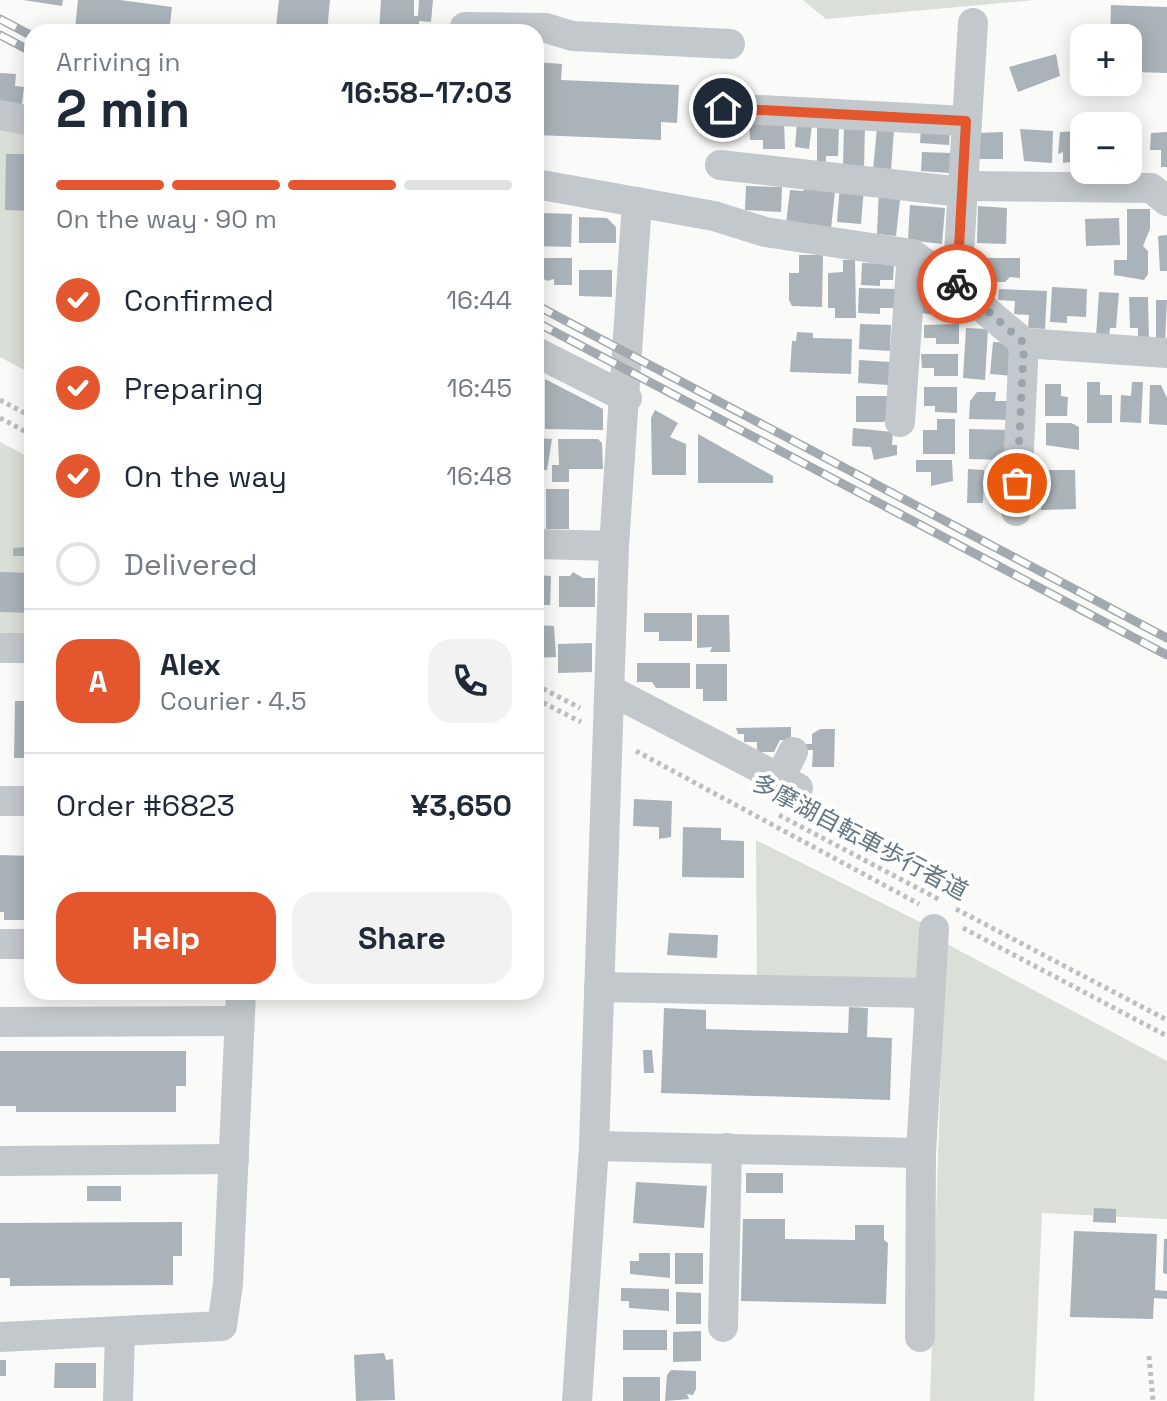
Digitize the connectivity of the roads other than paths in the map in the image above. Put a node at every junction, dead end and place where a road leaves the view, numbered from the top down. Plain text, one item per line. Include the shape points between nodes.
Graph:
1 (465, 20) edge
2 (973, 23) dead end
3 (506, 24) edge
4 (544, 28) edge
5 (730, 44) dead end
6 (723, 108) dead end
7 (0, 115) edge
8 (24, 120) edge
9 (966, 121) junction
10 (720, 165) dead end
11 (1151, 184) edge
12 (544, 185) edge
13 (962, 189) junction
14 (637, 202) junction
15 (912, 254) junction
16 (957, 286) junction
17 (1024, 343) junction
18 (1167, 353) edge
19 (544, 356) edge
20 (627, 398) junction
21 (900, 422) dead end
22 (1016, 511) dead end
23 (544, 544) edge
24 (614, 546) junction
25 (0, 648) edge
26 (24, 648) edge
27 (610, 690) junction
28 (791, 773) dead end
29 (0, 801) edge
30 (24, 801) edge
31 (938, 920) road end
32 (0, 944) edge
33 (24, 944) edge
34 (599, 987) junction
35 (928, 993) junction
36 (240, 1006) edge
37 (0, 1022) edge
38 (594, 1146) junction
39 (727, 1148) junction
40 (921, 1153) junction
41 (234, 1159) junction
42 (0, 1161) edge
43 (723, 1327) dead end
44 (120, 1332) junction
45 (0, 1337) edge
46 (920, 1337) dead end
47 (118, 1401) edge
48 (577, 1401) edge

1 - 3 street
2 - 9 street
4 - 5 street via 572,36
6 - 9 street
7 - 8 street
9 - 13 street
10 - 13 street
11 - 13 street
12 - 14 street
13 - 16 street
14 - 15 street via 765,232
14 - 20 street
15 - 16 street
15 - 21 street
16 - 17 street
17 - 18 street
17 - 22 street
19 - 20 street
20 - 24 street
23 - 24 street
24 - 27 street
25 - 26 street
27 - 28 street
27 - 34 street
29 - 30 street
31 - 35 street
32 - 33 street
34 - 35 street
34 - 38 street
35 - 40 street
36 - 37 street
36 - 41 street
38 - 39 street
38 - 48 street
39 - 40 street
39 - 43 street
40 - 46 street
41 - 42 street
41 - 44 street via 222,1326
44 - 45 street
44 - 47 street

